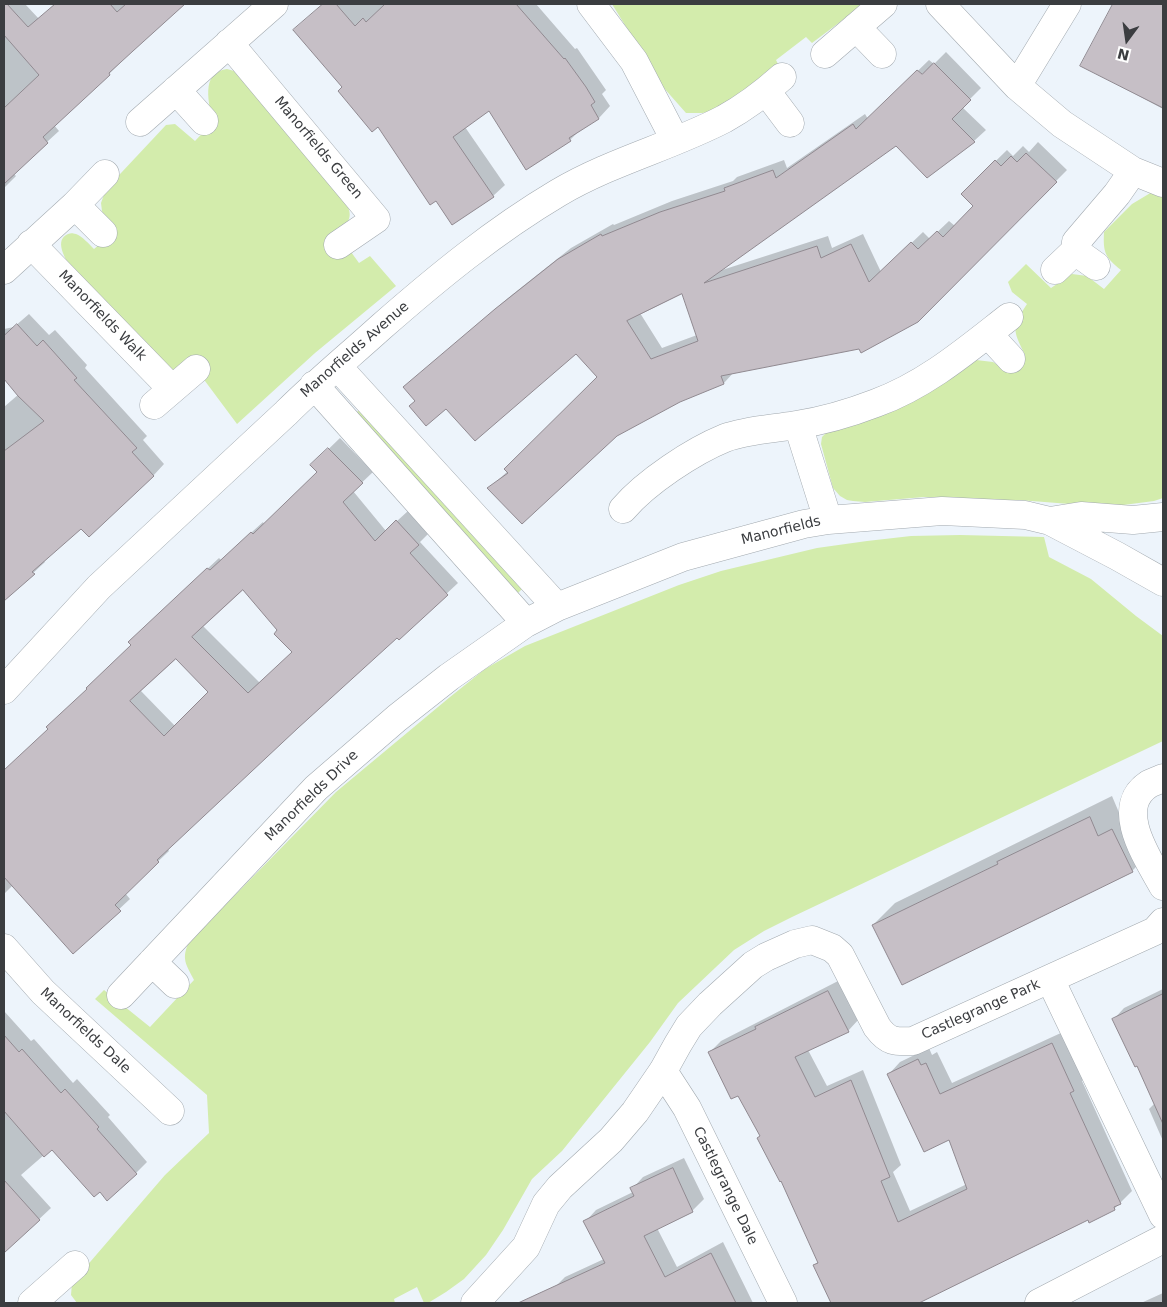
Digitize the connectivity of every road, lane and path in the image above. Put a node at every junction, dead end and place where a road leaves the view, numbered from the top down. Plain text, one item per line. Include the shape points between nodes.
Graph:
1 (274, 4) edge
2 (591, 4) edge
3 (883, 4) edge
4 (940, 4) edge
5 (1067, 4) edge
6 (856, 27) junction
7 (229, 42) junction
8 (825, 54) dead end
9 (882, 54) dead end
10 (1017, 86) junction
11 (176, 90) junction
12 (204, 120) dead end
13 (140, 122) dead end
14 (790, 123) dead end
15 (675, 140) junction
16 (1133, 171) junction
17 (105, 174) dead end
18 (1163, 183) edge
19 (75, 205) junction
20 (103, 233) dead end
21 (32, 244) junction
22 (338, 245) dead end
23 (4, 270) edge
24 (1055, 270) dead end
25 (1009, 316) dead end
26 (988, 334) junction
27 (1012, 359) dead end
28 (337, 366) junction
29 (196, 369) dead end
30 (314, 385) junction
31 (798, 425) junction
32 (623, 508) dead end
33 (1163, 517) edge
34 (828, 520) junction
35 (1050, 521) junction
36 (1163, 582) edge
37 (557, 607) junction
38 (526, 623) junction
39 (4, 690) edge
40 (1163, 778) edge
41 (1163, 886) edge
42 (1163, 922) edge
43 (4, 948) edge
44 (152, 962) junction
45 (1050, 979) junction
46 (175, 984) dead end
47 (121, 995) dead end
48 (663, 1071) junction
49 (170, 1111) dead end
50 (1163, 1215) edge
51 (1163, 1239) edge
52 (75, 1265) dead end
53 (46, 1299) edge
54 (475, 1303) edge
55 (783, 1303) edge
56 (1039, 1303) edge

1 - 7 street
2 - 15 street via 638,66
3 - 6 street
4 - 10 street
5 - 10 street
6 - 8 street
6 - 9 street
7 - 11 street
7 - 22 street, Manorfields Green via 376,219
10 - 16 street via 1062,124
11 - 12 street
11 - 13 street
14 - 15 street, Manorfields Avenue via 774,84 723,120
15 - 28 street, Manorfields Avenue via 584,179 525,213 446,271
16 - 18 street
16 - 24 street via 1076,242 1085,258
17 - 19 street
19 - 20 street
19 - 21 street
21 - 23 street
21 - 29 street, Manorfields Walk via 162,397
25 - 26 street
26 - 27 street
26 - 31 street via 925,379 879,402
28 - 30 street, Manorfields Avenue
28 - 37 street
30 - 38 street
30 - 39 street, Manorfields Avenue via 99,587
31 - 32 street via 726,438 698,451
31 - 34 street
33 - 35 street, Manorfields via 1133,520 1081,516
34 - 35 street, Manorfields via 942,511 1024,515
34 - 37 street, Manorfields via 683,558
35 - 36 street, Manorfields
37 - 38 street, Manorfields
38 - 44 street, Manorfields Drive via 415,703 316,788
40 - 41 street via 1148,785 1137,797 1132,815 1137,838
42 - 45 street, Castlegrange Park via 1155,930
43 - 49 street, Manorfields Dale via 36,985
44 - 46 street
44 - 47 street, Manorfields Drive
45 - 48 street, Castlegrange Park via 912,1042 895,1042 883,1036 877,1027 840,955 824,944 803,941 753,965 727,988 689,1026
45 - 50 street, Castlegrange Park
48 - 54 street, Castlegrange Park via 611,1140 546,1204 526,1247
48 - 55 street, Castlegrange Dale via 687,1108
51 - 56 street
52 - 53 street

